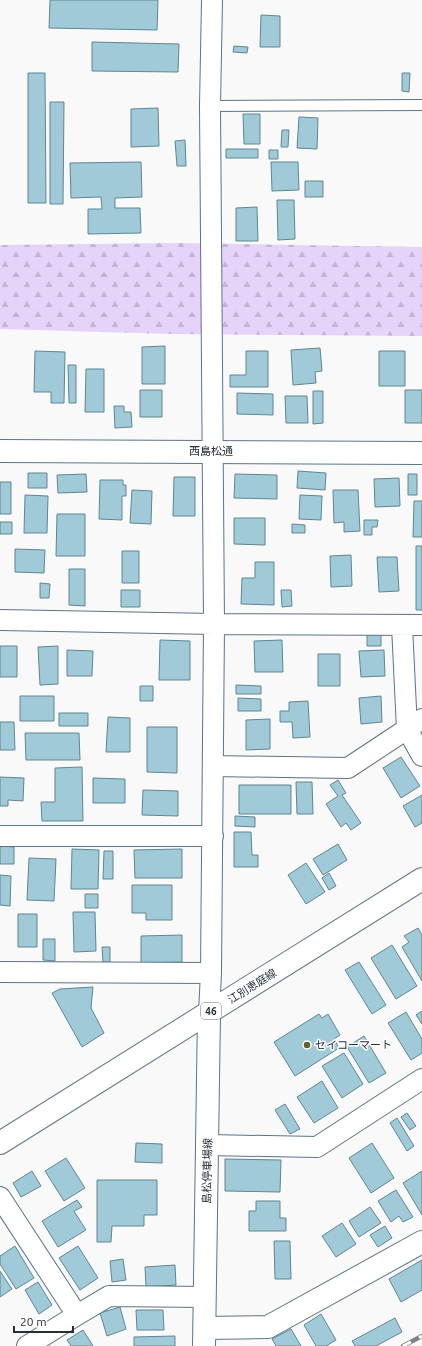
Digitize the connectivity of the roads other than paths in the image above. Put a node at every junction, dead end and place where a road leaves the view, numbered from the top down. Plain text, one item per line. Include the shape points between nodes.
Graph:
1 (212, 0) edge
2 (422, 105) edge
3 (210, 106) junction
4 (0, 451) edge
5 (213, 451) junction
6 (422, 453) edge
7 (0, 620) edge
8 (214, 624) junction
9 (422, 625) edge
10 (402, 626) junction
11 (414, 724) edge
12 (422, 756) edge
13 (213, 766) junction
14 (0, 836) edge
15 (213, 836) junction
16 (422, 879) edge
17 (0, 972) edge
18 (211, 973) junction
19 (209, 1013) junction
20 (422, 1079) edge
21 (0, 1143) edge
22 (208, 1144) junction
23 (0, 1197) edge
24 (422, 1242) edge
25 (205, 1297) junction
26 (76, 1315) junction
27 (205, 1337) edge
28 (27, 1346) edge

1 - 3 street
2 - 3 lane
3 - 5 street
4 - 5 main road, 西島松通
5 - 6 main road, 西島松通
5 - 8 street
7 - 8 street
8 - 10 street
8 - 13 street
9 - 10 street
10 - 11 street
11 - 12 street
11 - 13 street via 348,768
13 - 15 street
14 - 15 street
15 - 18 street
16 - 19 main road, 江別恵庭線 / 46
17 - 18 street
18 - 19 street
19 - 21 main road, 江別恵庭線 / 46
19 - 22 main road, 島松停車場線
20 - 22 street via 317,1148
22 - 25 main road, 島松停車場線
23 - 26 street
24 - 27 main road, 島松停車場線 via 268,1327
25 - 26 street via 109,1296
25 - 27 main road, 島松停車場線
26 - 28 street

